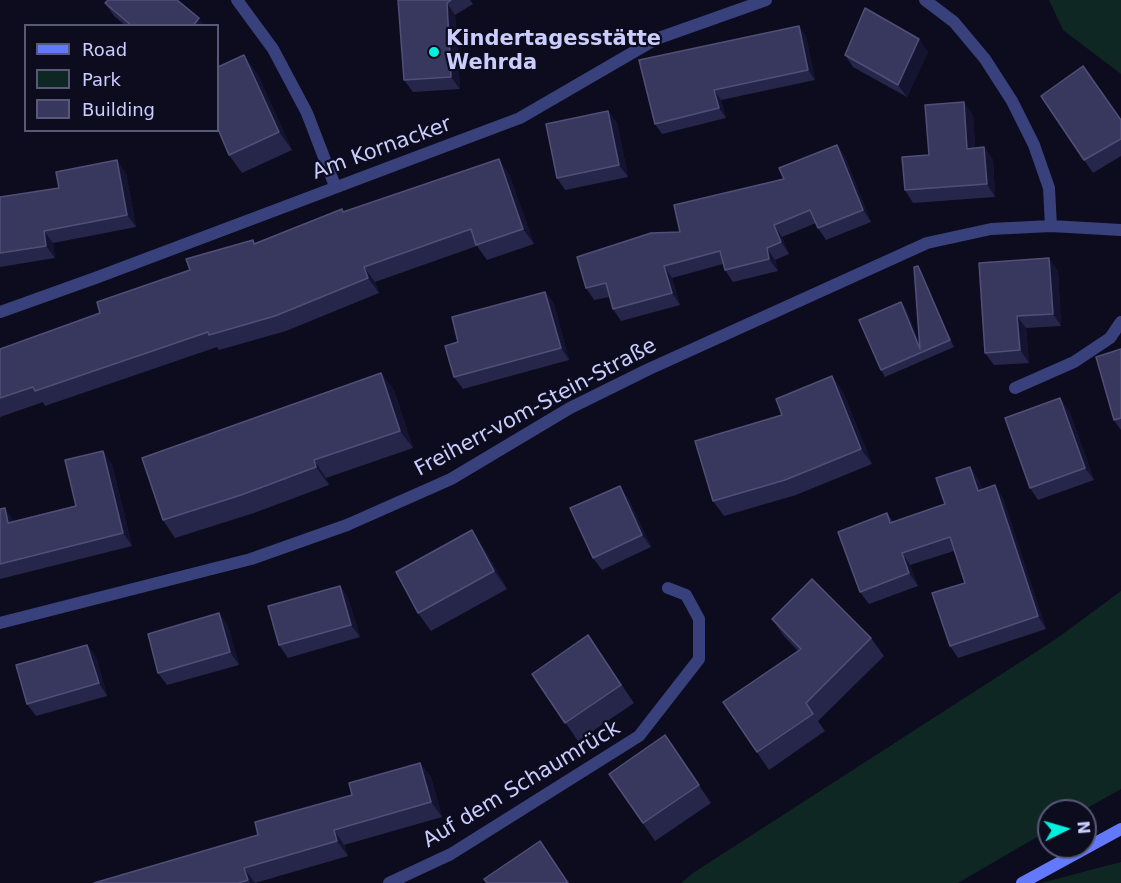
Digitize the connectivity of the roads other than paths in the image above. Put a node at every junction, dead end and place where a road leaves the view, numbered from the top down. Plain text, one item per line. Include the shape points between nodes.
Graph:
1 (237, 0) edge
2 (766, 0) edge
3 (925, 0) edge
4 (335, 186) junction
5 (1051, 226) junction
6 (1121, 230) edge
7 (0, 312) edge
8 (1121, 322) edge
9 (1015, 388) dead end
10 (668, 588) dead end
11 (0, 623) edge
12 (1121, 829) edge
13 (389, 883) edge
14 (1022, 883) edge

1 - 4 street via 273,49 308,113
2 - 4 street, Am Kornacker via 656,39 520,118
3 - 5 street via 954,22 985,59 1012,101 1034,145 1049,188
4 - 7 street, Am Kornacker
5 - 6 street, Freiherr-vom-Stein-Straße
5 - 11 street, Freiherr-vom-Stein-Straße via 991,229 927,243 649,369 570,408 451,479 347,525 250,560
8 - 9 street via 1110,338 1074,362
10 - 13 street, Auf dem Schaumrück via 686,595 699,619 699,659 639,736 451,854
12 - 14 main road

